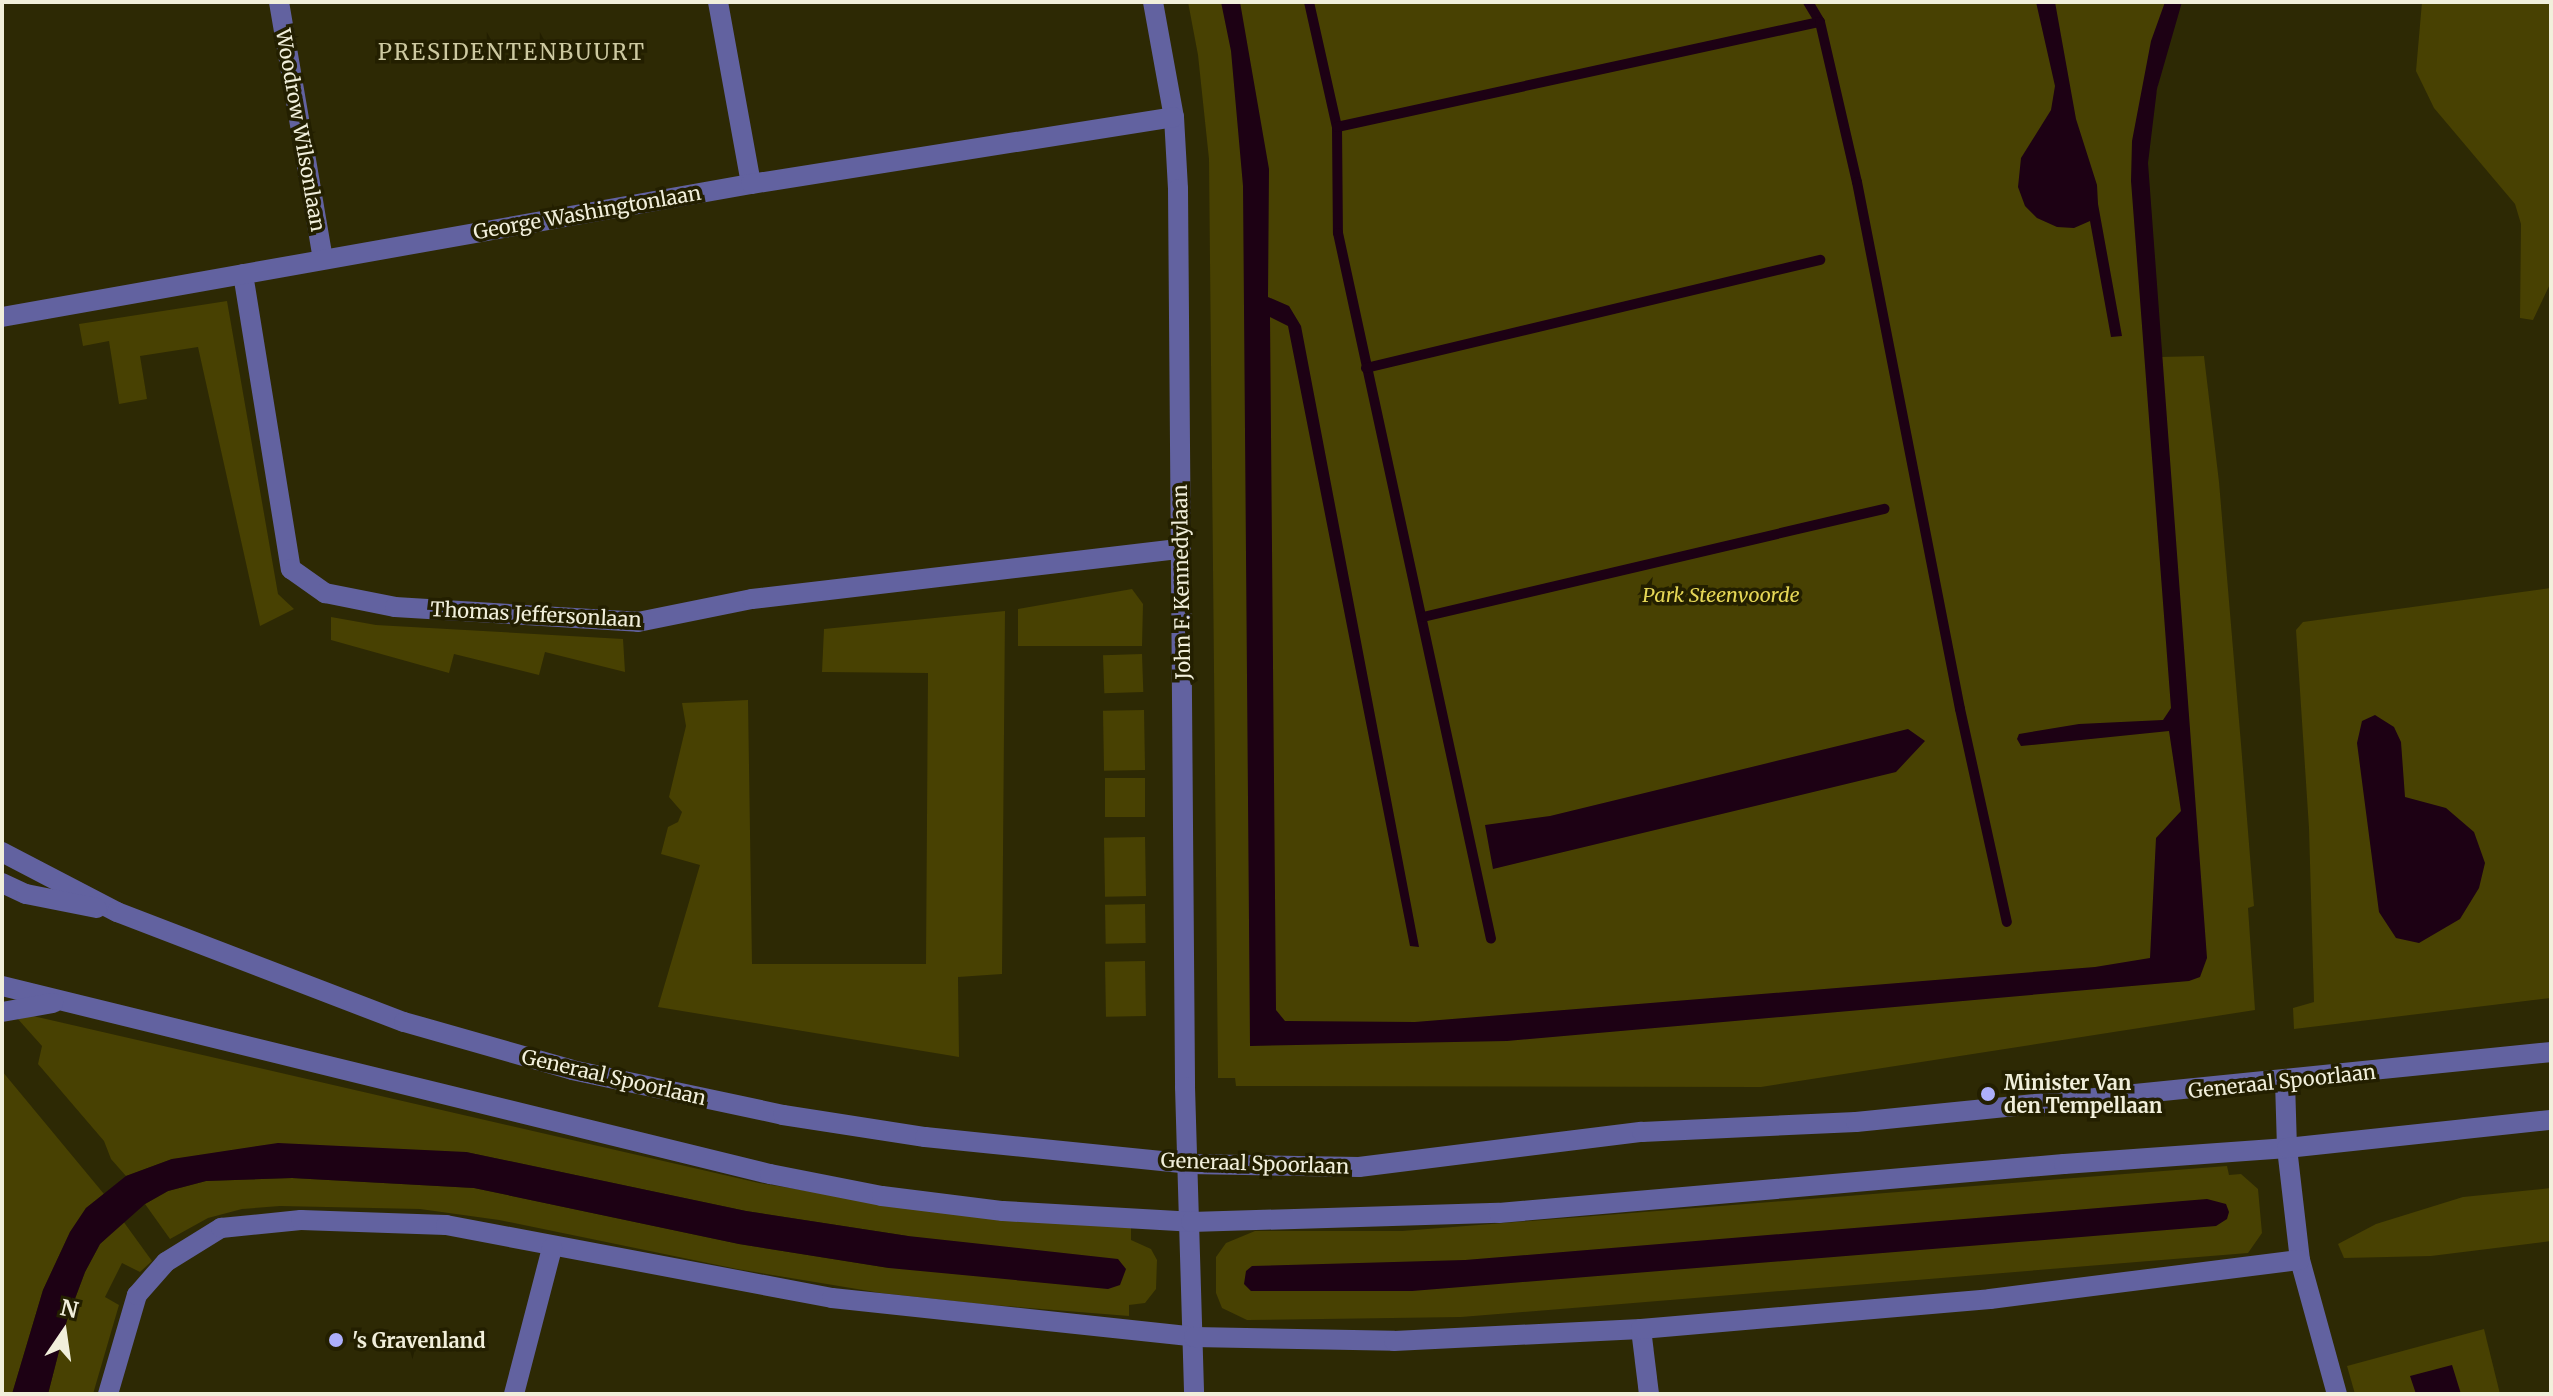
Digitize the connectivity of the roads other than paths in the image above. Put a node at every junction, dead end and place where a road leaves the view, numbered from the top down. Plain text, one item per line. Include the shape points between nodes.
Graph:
1 (279, 2) edge
2 (718, 2) edge
3 (1153, 2) edge
4 (1174, 117) junction
5 (751, 184) junction
6 (323, 259) junction
7 (243, 274) junction
8 (2, 317) edge
9 (1180, 549) junction
10 (2, 852) edge
11 (2, 883) edge
12 (117, 912) junction
13 (2, 986) edge
14 (65, 1001) junction
15 (2, 1012) edge
16 (2551, 1052) edge
17 (2285, 1081) junction
18 (2551, 1120) edge
19 (2287, 1148) junction
20 (1189, 1164) junction
21 (1191, 1222) junction
22 (552, 1248) junction
23 (2300, 1260) junction
24 (1641, 1329) junction
25 (1194, 1337) junction
26 (108, 1394) edge
27 (514, 1394) edge
28 (1194, 1394) edge
29 (1649, 1394) edge
30 (2337, 1394) edge

1 - 6 street, Woodrow Wilsonlaan
2 - 5 street
3 - 4 street, John F. Kennedylaan
4 - 5 street, George Washingtonlaan
4 - 9 street, John F. Kennedylaan
5 - 6 street, George Washingtonlaan
6 - 7 street, George Washingtonlaan
7 - 8 street, George Washingtonlaan
7 - 9 street, Thomas Jeffersonlaan via 291,569 325,593 395,607 638,622 752,599
9 - 20 street, John F. Kennedylaan
10 - 12 street, Generaal Spoorlaan
11 - 12 street via 26,894
12 - 20 street, Generaal Spoorlaan via 404,1022 572,1070 783,1115 925,1137
13 - 14 street
14 - 15 street
14 - 21 street via 724,1163 882,1196 1003,1211
16 - 17 street, Generaal Spoorlaan
17 - 19 street
17 - 20 street, Generaal Spoorlaan via 1856,1122 1642,1132 1359,1167
18 - 19 street
19 - 21 street via 1499,1213
19 - 23 street
20 - 21 street, John F. Kennedylaan
21 - 25 street, John F. Kennedylaan
22 - 25 street via 832,1298
22 - 26 street via 446,1225 301,1220 221,1228 166,1262 137,1295
22 - 27 street
23 - 24 street via 1990,1299
23 - 30 street
24 - 25 street via 1394,1341
24 - 29 street
25 - 28 street, John F. Kennedylaan

